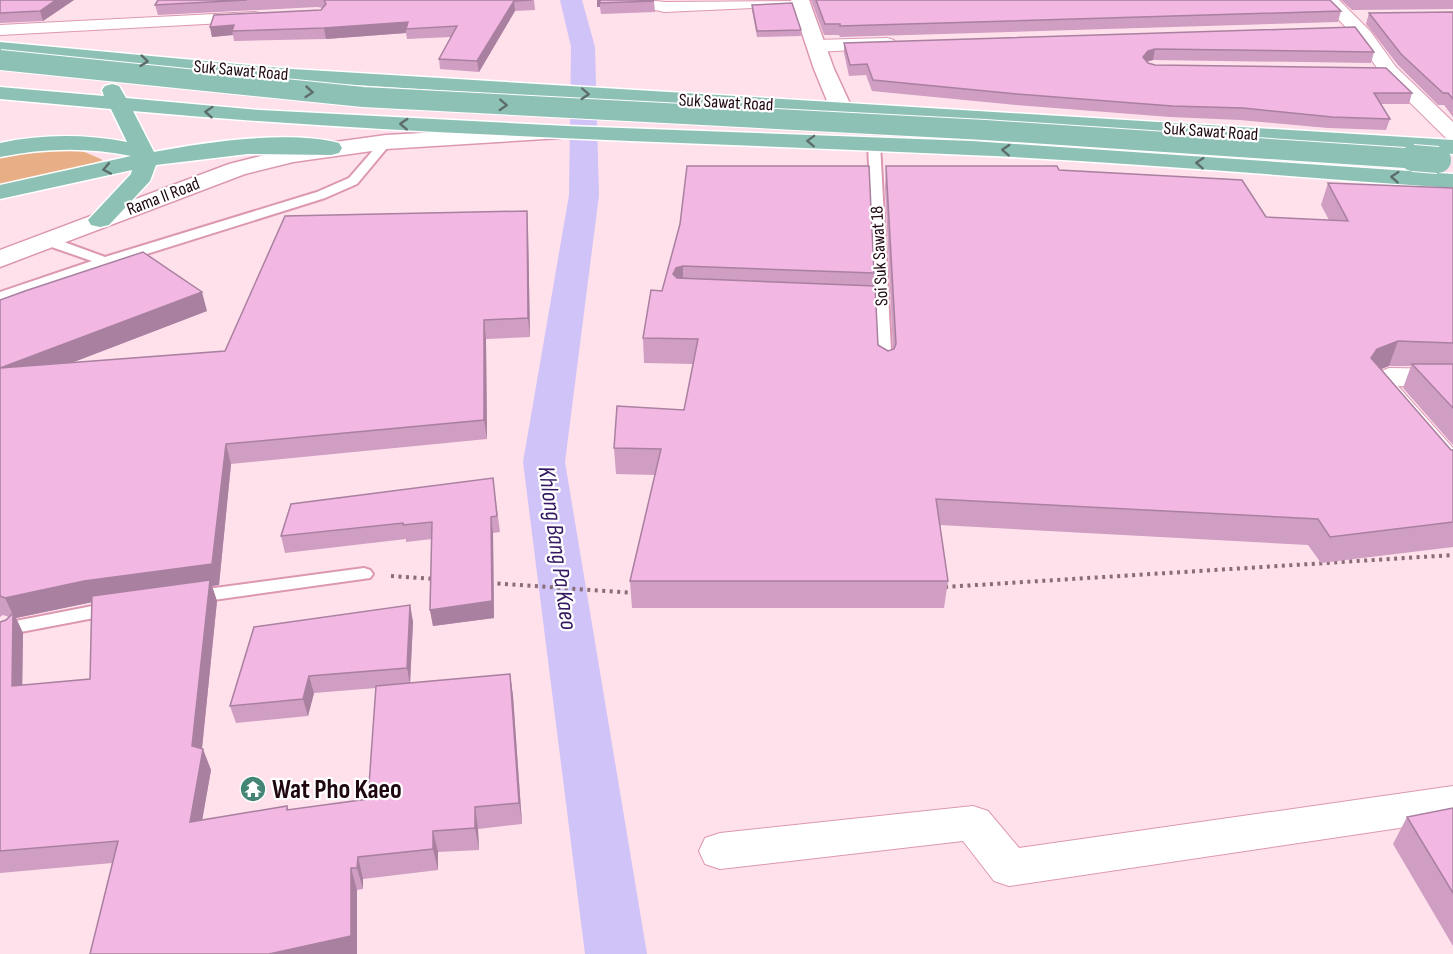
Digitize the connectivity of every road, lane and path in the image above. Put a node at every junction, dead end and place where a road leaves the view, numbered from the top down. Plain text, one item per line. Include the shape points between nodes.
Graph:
1 (656, 0) edge
2 (1329, 0) edge
3 (801, 1) edge
4 (274, 16) edge
5 (0, 30) edge
6 (909, 43) edge
7 (816, 46) junction
8 (0, 48) edge
9 (36, 51) junction
10 (86, 55) junction
11 (0, 60) edge
12 (244, 71) junction
13 (1365, 71) edge
14 (1389, 71) junction
15 (292, 75) junction
16 (0, 84) edge
17 (0, 93) edge
18 (117, 98) junction
19 (76, 100) junction
20 (841, 108) junction
21 (12, 115) dead end
22 (260, 116) junction
23 (567, 133) junction
24 (1453, 134) edge
25 (386, 142) junction
26 (874, 143) junction
27 (331, 148) junction
28 (0, 150) edge
29 (1448, 156) edge
30 (144, 157) junction
31 (1453, 181) edge
32 (0, 192) edge
33 (100, 220) junction
34 (48, 241) junction
35 (0, 260) edge
36 (105, 261) junction
37 (0, 296) edge
38 (885, 369) edge
39 (1453, 378) edge
40 (1453, 466) edge
41 (1453, 555) edge
42 (364, 574) joint
43 (443, 579) edge
44 (489, 583) edge
45 (938, 587) edge
46 (638, 593) edge
47 (175, 599) edge
48 (128, 606) edge
49 (1, 630) edge
50 (1453, 803) edge
51 (720, 851) dead end

1 - 3 street via 657,5 664,7
2 - 14 street via 1364,35
3 - 7 main road
4 - 5 street
6 - 7 street
7 - 20 main road
8 - 9 main road, Suk Sawat Road
9 - 10 main road, Suk Sawat Road
9 - 16 main road via 34,69
10 -> 12 main road, Suk Sawat Road
10 - 18 main road
11 -> 29 main road, bridge via 363,97
12 - 15 main road, Suk Sawat Road
12 - 18 main road via 212,74
13 - 14 street
14 - 24 street
15 -> 20 main road, Suk Sawat Road
15 - 22 main road via 250,91 246,100
17 - 19 main road, Suk Sawat Road
18 - 19 main road, Suk Sawat Road
22 -> 18 main road, Suk Sawat Road
18 - 30 main road
19 - 21 main road
20 - 29 main road, Suk Sawat Road
23 -> 22 main road, Suk Sawat Road
23 - 25 main road, Rama II Road
26 -> 23 main road, Suk Sawat Road
25 - 27 main road, Rama II Road
25 - 36 lane via 353,181 321,195
31 -> 26 main road, Suk Sawat Road
26 - 38 lane, Soi Suk Sawat 18 via 874,303
27 - 30 main road, Rama II Road via 297,144
27 - 33 main road, Rama II Road via 237,169
28 - 30 main road via 38,143 86,141
30 -> 32 main road, Rama II Road
30 - 33 main road via 142,176
33 - 34 main road, Rama II Road
34 - 35 main road, Rama II Road
34 - 36 lane
36 - 37 lane
39 - 40 street via 1405,376 1379,382
41 - 45 path
42 - 43 path
42 - 47 lane
44 - 46 path
48 - 49 lane
50 - 51 street via 1009,868 973,823

